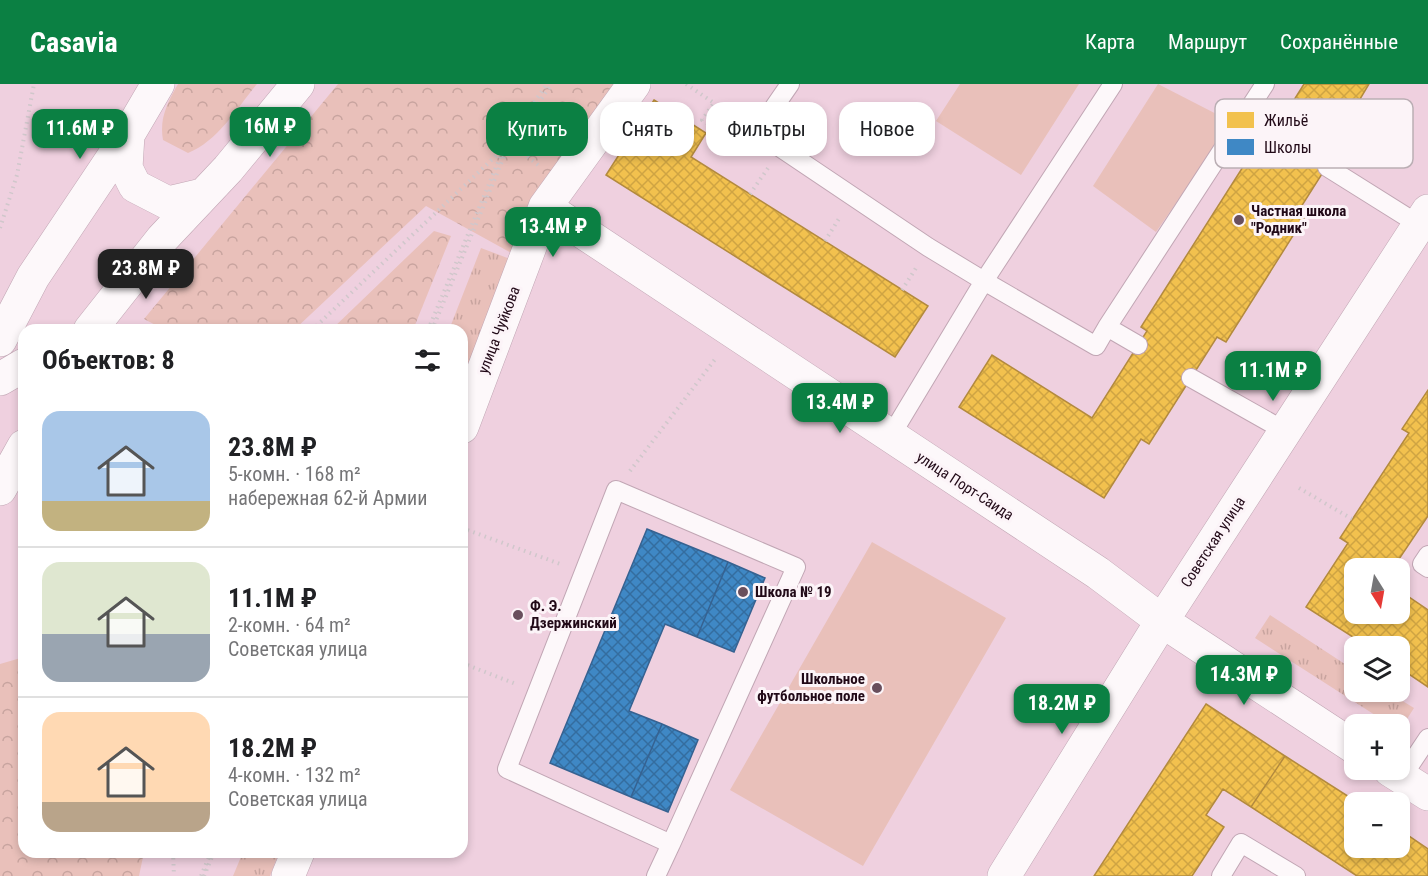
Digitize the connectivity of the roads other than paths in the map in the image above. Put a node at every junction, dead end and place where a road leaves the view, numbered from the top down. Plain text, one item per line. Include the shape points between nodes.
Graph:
1 (158, 84) edge
2 (298, 84) edge
3 (634, 84) edge
4 (790, 84) edge
5 (1113, 84) edge
6 (1265, 84) edge
7 (1255, 99) edge
8 (128, 135) junction
9 (1215, 161) edge
10 (1329, 168) edge
11 (202, 195) junction
12 (553, 195) junction
13 (1425, 222) edge
14 (33, 277) junction
15 (984, 281) junction
16 (33, 324) edge
17 (95, 324) edge
18 (1107, 327) junction
19 (0, 339) edge
20 (1138, 345) dead end
21 (18, 368) edge
22 (1191, 378) dead end
23 (0, 379) edge
24 (468, 412) edge
25 (1285, 431) junction
26 (890, 437) junction
27 (18, 457) edge
28 (0, 489) edge
29 (1428, 555) edge
30 (1428, 568) edge
31 (1162, 621) junction
32 (1428, 738) edge
33 (1344, 740) edge
34 (1410, 772) edge
35 (671, 844) junction
36 (296, 858) edge
37 (288, 876) edge
38 (656, 876) edge
39 (1004, 876) edge
40 (1221, 876) edge
41 (1296, 876) edge

1 - 8 street
2 - 11 street
3 - 12 street, улица Чуйкова
4 - 15 lane via 757,132
5 - 15 lane
6 - 7 lane
8 - 11 street via 126,168 135,186 168,203
8 - 14 street
9 - 18 lane
10 - 13 lane
11 - 17 street
12 - 24 street, улица Чуйкова
12 - 26 street, улица Порт-Саида via 731,328
13 - 25 street, Советская улица
14 - 16 street
14 - 19 street
15 - 18 lane via 1096,346
15 - 26 lane
18 - 20 lane
21 - 23 street
22 - 25 lane
25 - 31 street, Советская улица
26 - 31 street, улица Порт-Саида via 1098,573
27 - 28 street
29 - 30 lane via 1422,564
31 - 33 street, улица Порт-Саида
31 - 39 street, Советская улица
32 - 34 lane
35 - 35 lane via 796,567 616,490 507,769
35 - 38 lane
36 - 37 street
40 - 41 lane via 1241,843

